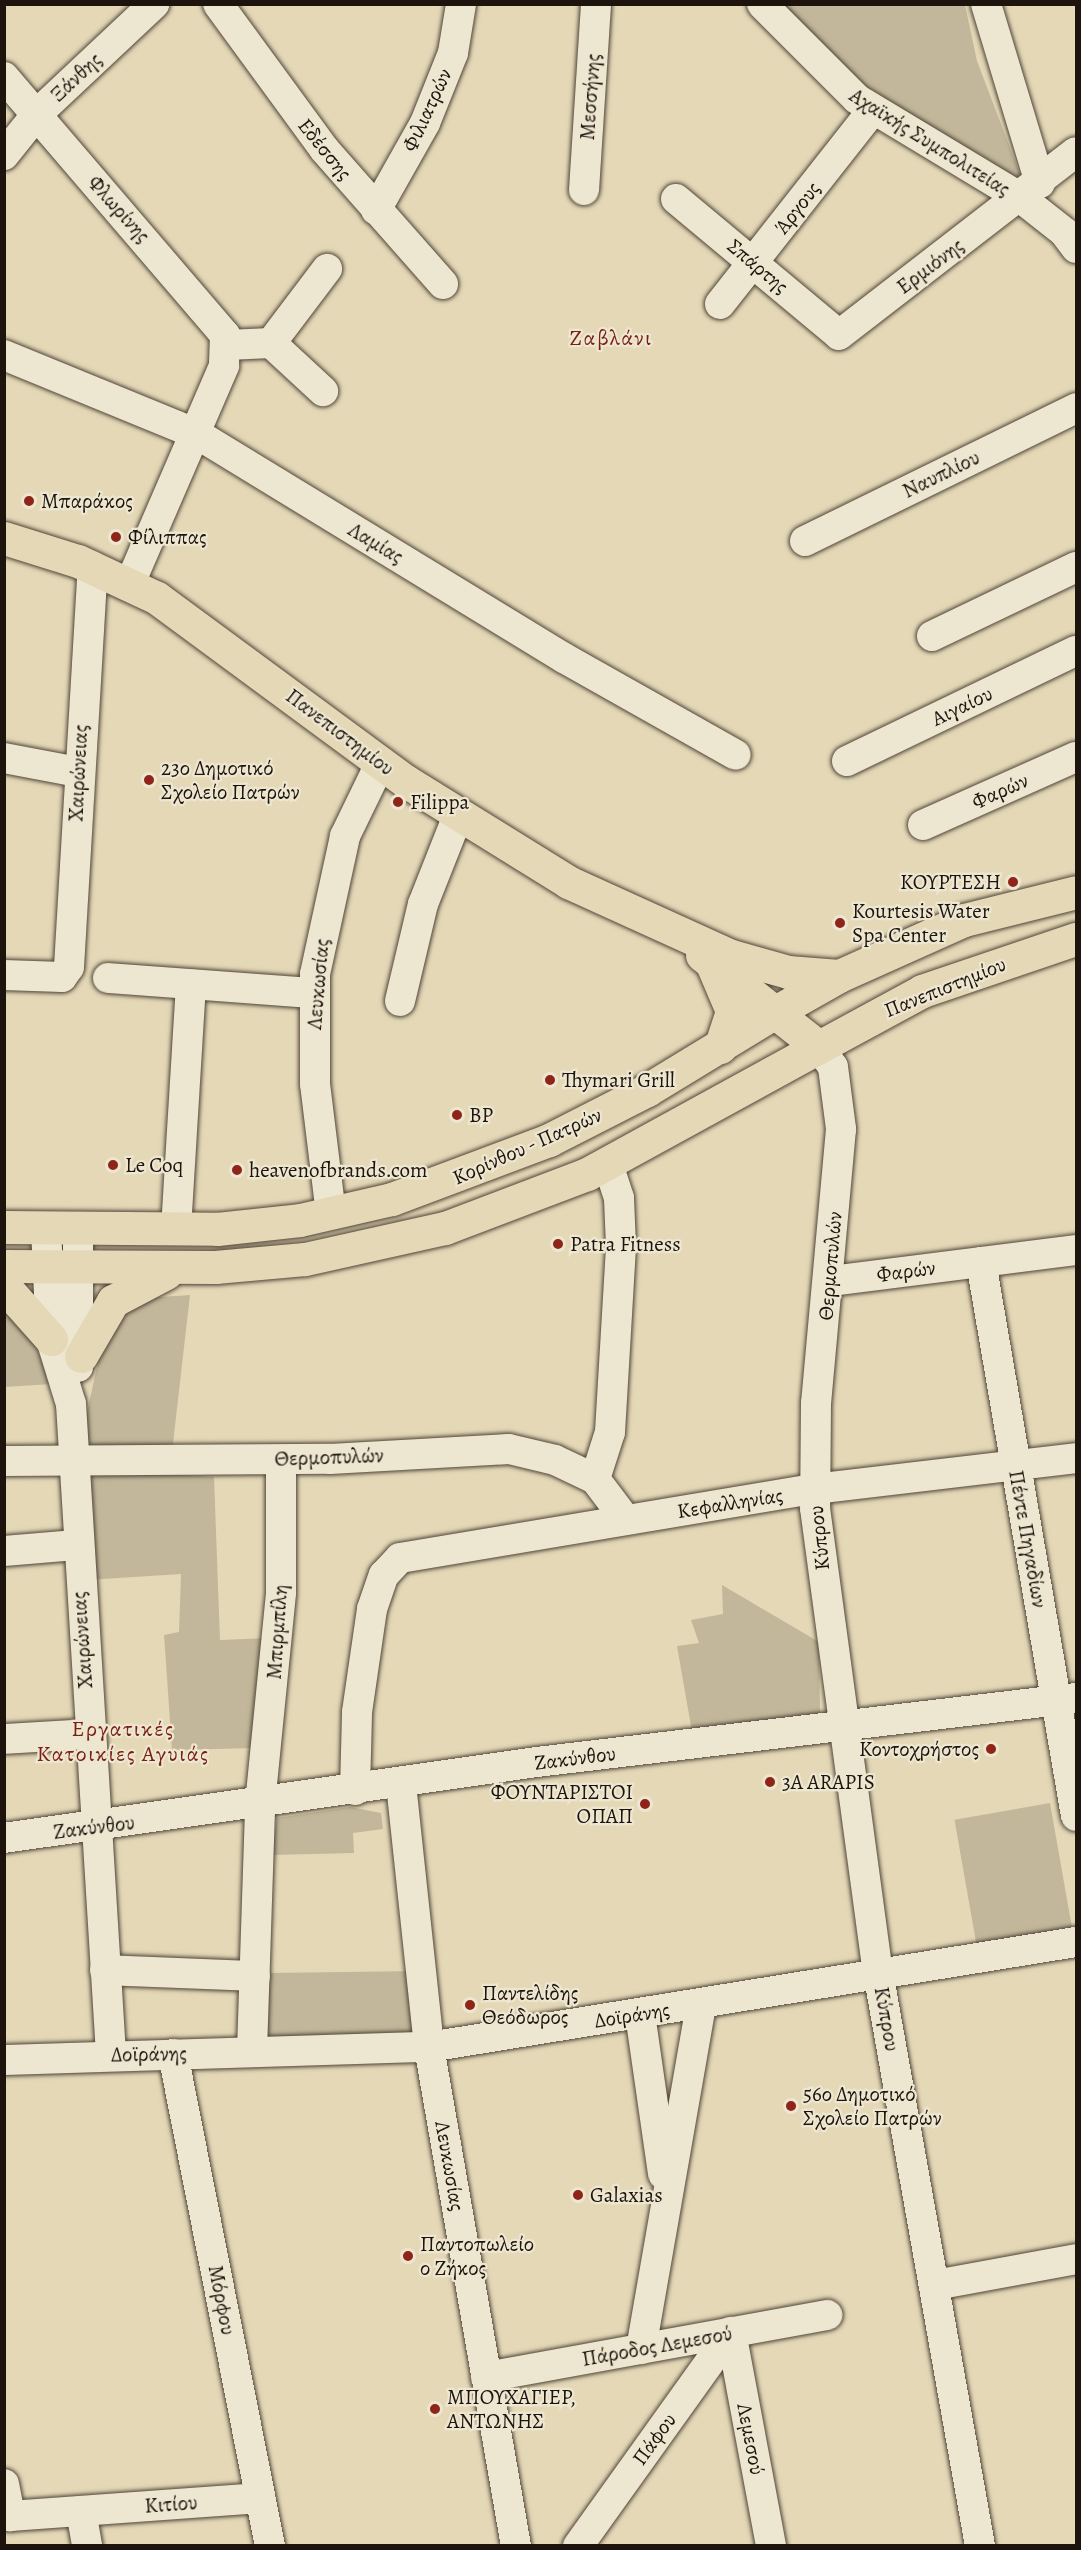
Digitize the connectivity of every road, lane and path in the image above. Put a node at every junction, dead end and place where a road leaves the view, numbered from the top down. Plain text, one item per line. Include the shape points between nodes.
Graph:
1 (154, 4) edge
2 (218, 4) edge
3 (461, 4) edge
4 (596, 4) edge
5 (762, 4) edge
6 (986, 4) edge
7 (4, 77) edge
8 (872, 111) junction
9 (37, 114) junction
10 (1077, 153) edge
11 (4, 155) edge
12 (584, 189) dead end
13 (1030, 190) junction
14 (676, 199) dead end
15 (376, 210) junction
16 (1077, 248) edge
17 (755, 262) junction
18 (327, 269) dead end
19 (443, 284) dead end
20 (720, 304) dead end
21 (839, 334) joint
22 (271, 343) junction
23 (227, 345) junction
24 (4, 355) edge
25 (323, 391) dead end
26 (1077, 408) edge
27 (197, 434) junction
28 (4, 538) edge
29 (805, 541) dead end
30 (93, 567) junction
31 (1077, 567) edge
32 (130, 583) junction
33 (932, 636) dead end
34 (1077, 651) edge
35 (736, 755) dead end
36 (1077, 757) edge
37 (4, 758) edge
38 (847, 761) dead end
39 (381, 762) junction
40 (78, 772) junction
41 (459, 813) junction
42 (923, 825) dead end
43 (1077, 892) edge
44 (676, 932) junction
45 (1077, 939) edge
46 (712, 964) junction
47 (4, 975) edge
48 (838, 976) junction
49 (108, 978) dead end
50 (191, 984) junction
51 (314, 993) junction
52 (400, 1001) dead end
53 (777, 1011) junction
54 (720, 1047) junction
55 (819, 1047) junction
56 (608, 1164) junction
57 (331, 1214) junction
58 (4, 1227) edge
59 (46, 1228) junction
60 (78, 1229) junction
61 (176, 1229) junction
62 (1077, 1250) edge
63 (981, 1262) junction
64 (4, 1266) edge
65 (63, 1268) junction
66 (179, 1269) junction
67 (831, 1281) junction
68 (4, 1286) edge
69 (51, 1338) junction
70 (73, 1365) junction
71 (70, 1458) junction
72 (1077, 1458) edge
73 (281, 1460) junction
74 (4, 1461) edge
75 (1016, 1465) junction
76 (595, 1479) junction
77 (814, 1489) junction
78 (626, 1520) junction
79 (76, 1545) junction
80 (4, 1551) edge
81 (1066, 1699) edge
82 (842, 1728) junction
83 (88, 1734) junction
84 (4, 1740) edge
85 (401, 1784) junction
86 (355, 1790) junction
87 (260, 1804) junction
88 (1077, 1816) edge
89 (94, 1827) junction
90 (4, 1838) edge
91 (1077, 1942) edge
92 (105, 1970) junction
93 (878, 1972) junction
94 (255, 1976) junction
95 (701, 2004) junction
96 (640, 2014) junction
97 (429, 2047) junction
98 (252, 2051) junction
99 (173, 2054) junction
100 (111, 2055) junction
101 (4, 2060) edge
102 (667, 2201) junction
103 (1077, 2259) edge
104 (934, 2284) junction
105 (827, 2315) dead end
106 (731, 2332) junction
107 (641, 2349) junction
108 (486, 2377) junction
109 (4, 2484) edge
110 (261, 2498) junction
111 (81, 2511) junction
112 (87, 2546) edge
113 (270, 2546) edge
114 (516, 2546) edge
115 (578, 2546) edge
116 (771, 2546) edge
117 (981, 2546) edge

1 - 9 street, Ξάνθης
2 - 15 street, Εδέσσης via 274,86
3 - 15 street, Φιλιατρών via 453,53 425,123
4 - 12 street, Μεσσήνης
5 - 8 street, Αχαϊκής Συμπολιτείας
6 - 13 street
7 - 9 street, Φλωρίνης
8 - 13 street, Αχαϊκής Συμπολιτείας
8 - 17 street, Άργους
9 - 11 street, Ξάνθης
9 - 23 street, Φλωρίνης via 215,317
10 - 13 street, Ερμιόνης
13 - 16 street, Αχαϊκής Συμπολιτείας
13 - 21 street, Ερμιόνης
14 - 17 street, Σπάρτης
15 - 19 street, Εδέσσης
17 - 20 street, Άργους
17 - 21 street, Σπάρτης
18 - 22 street
22 - 23 street
22 - 25 street
23 - 27 street
24 - 27 street, Λαμίας
26 - 29 street, Ναυπλίου
27 - 32 street
27 - 35 street, Λαμίας via 564,658
28 - 30 main road, Πανεπιστημίου
30 - 32 main road, Πανεπιστημίου
30 - 40 street, Χαιρώνειας
31 - 33 street
32 - 39 main road, Πανεπιστημίου via 171,607
34 - 38 street, Αιγαίου
36 - 42 street, Φαρών
37 - 40 street
39 - 41 main road, Πανεπιστημίου
39 - 51 street, Λευκωσίας via 343,843
40 - 47 street, Χαιρώνειας via 69,966 62,977
41 - 44 main road, Πανεπιστημίου via 568,882
41 - 52 street via 423,904
43 - 48 main road via 964,920
44 - 46 main road, Πανεπιστημίου
44 - 48 main road, Πανεπιστημίου via 774,969
45 - 55 main road, Πανεπιστημίου via 922,992
46 - 53 main road, Πανεπιστημίου
46 - 54 main road via 732,1011
48 - 53 main road, Κορίνθου - Πατρών
49 - 50 street
50 - 51 street
50 - 61 street
51 - 57 street, Λευκωσίας via 318,1125
53 - 54 main road, Κορίνθου - Πατρών
53 - 55 main road, Πανεπιστημίου
54 - 57 main road, Κορίνθου - Πατρών via 501,1162
55 - 56 main road
55 - 67 street, Θερμοπυλών via 833,1067 841,1129
56 - 66 main road via 472,1221 380,1245 305,1259
56 - 76 street via 619,1198 621,1246 609,1432
57 - 61 main road, Κορίνθου - Πατρών
58 - 59 main road, Κορίνθου - Πατρών
59 - 60 main road, Κορίνθου - Πατρών
59 - 65 street
60 - 61 main road, Κορίνθου - Πατρών
60 - 65 street
62 - 63 street, Φαρών
63 - 67 street, Φαρών
63 - 75 street, Πέντε Πηγαδίων
64 - 65 main road
65 - 66 main road
65 - 69 street
65 - 70 street, Χαιρώνειας
66 - 70 main road via 113,1302
67 - 77 street, Θερμοπυλών via 816,1403
68 - 69 main road
69 - 70 street
70 - 71 street, Χαιρώνειας
71 - 73 street, Θερμοπυλών
71 - 74 street, Θερμοπυλών
71 - 79 street, Χαιρώνειας
72 - 75 street, Κεφαλληνίας
73 - 76 street, Θερμοπυλών via 509,1449 555,1460
73 - 87 street, Μπιρμπίλη via 281,1592
75 - 77 street, Κεφαλληνίας
75 - 81 street, Πέντε Πηγαδίων
76 - 78 street, Θερμοπυλών
77 - 78 street, Κεφαλληνίας
77 - 82 street, Κύπρου
78 - 86 street, Κεφαλληνίας via 416,1553 388,1567 375,1596 366,1642
79 - 80 street
79 - 83 street, Χαιρώνειας
81 - 82 street, Ζακύνθου
81 - 88 street, Πέντε Πηγαδίων
82 - 85 street, Ζακύνθου via 537,1762
82 - 93 street, Κύπρου
83 - 84 street
83 - 89 street, Χαιρώνειας
85 - 86 street, Ζακύνθου
85 - 97 street, Λευκωσίας
86 - 87 street, Ζακύνθου
87 - 89 street, Ζακύνθου
87 - 94 street, Μπιρμπίλη
89 - 90 street, Ζακύνθου
89 - 92 street, Χαιρώνειας
91 - 93 street, Δοϊράνης
92 - 94 street
92 - 100 street, Χαιρώνειας
93 - 95 street, Δοϊράνης
93 - 104 street, Κύπρου
94 - 98 street, Μπιρμπίλη
95 - 96 street, Δοϊράνης
95 - 102 street
96 - 97 street, Δοϊράνης
96 - 102 street
97 - 98 street, Δοϊράνης
97 - 108 street, Λευκωσίας
98 - 99 street, Δοϊράνης
99 - 100 street, Δοϊράνης
99 - 110 street, Μόρφου
100 - 101 street, Δοϊράνης
102 - 107 street
103 - 104 street
104 - 117 street, Κύπρου
105 - 106 street, Πάροδος Λεμεσού
106 - 107 street, Πάροδος Λεμεσού
106 - 115 street, Πάφου
106 - 116 street, Λεμεσού
107 - 108 street, Πάροδος Λεμεσού
108 - 114 street, Λευκωσίας
109 - 111 street, Κιτίου via 10,2516
110 - 111 street, Κιτίου
110 - 113 street, Μόρφου
111 - 112 street

